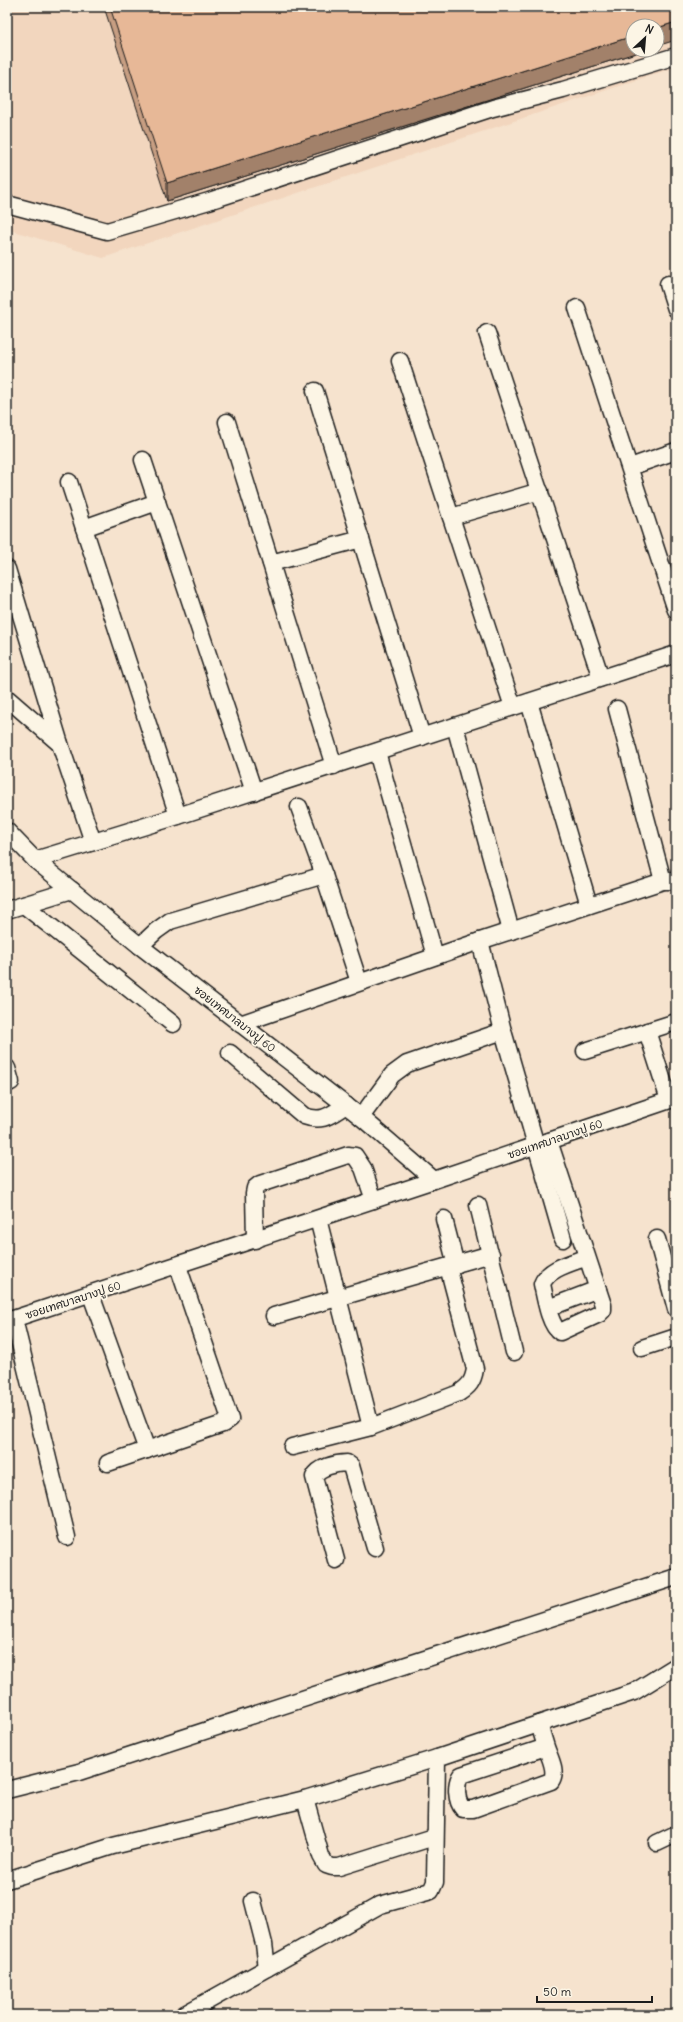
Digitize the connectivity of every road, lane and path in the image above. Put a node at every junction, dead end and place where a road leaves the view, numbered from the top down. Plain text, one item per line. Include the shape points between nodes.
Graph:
1 (676, 56) edge
2 (7, 204) edge
3 (668, 284) dead end
4 (577, 308) dead end
5 (676, 309) edge
6 (487, 333) dead end
7 (400, 361) dead end
8 (315, 391) dead end
9 (227, 422) dead end
10 (676, 452) edge
11 (143, 460) dead end
12 (630, 467) junction
13 (69, 482) dead end
14 (540, 491) junction
15 (157, 502) junction
16 (451, 518) junction
17 (84, 528) junction
18 (361, 539) junction
19 (271, 563) junction
20 (7, 569) edge
21 (676, 610) edge
22 (676, 654) edge
23 (601, 678) junction
24 (7, 698) edge
25 (528, 702) junction
26 (513, 707) junction
27 (617, 709) dead end
28 (455, 726) junction
29 (422, 737) junction
30 (60, 744) junction
31 (377, 752) junction
32 (334, 766) junction
33 (254, 792) junction
34 (299, 807) dead end
35 (178, 816) junction
36 (7, 831) edge
37 (93, 842) junction
38 (35, 860) junction
39 (324, 874) junction
40 (670, 881) edge
41 (72, 890) junction
42 (24, 904) junction
43 (589, 905) junction
44 (7, 910) edge
45 (511, 931) junction
46 (480, 941) junction
47 (140, 946) junction
48 (435, 956) junction
49 (359, 982) junction
50 (676, 1022) edge
51 (173, 1024) dead end
52 (240, 1024) junction
53 (503, 1031) junction
54 (647, 1031) junction
55 (585, 1051) dead end
56 (230, 1053) dead end
57 (673, 1099) edge
58 (346, 1105) junction
59 (361, 1117) junction
60 (542, 1143) junction
61 (434, 1180) junction
62 (374, 1200) junction
63 (478, 1206) dead end
64 (318, 1219) junction
65 (444, 1219) dead end
66 (562, 1238) dead end
67 (657, 1239) dead end
68 (255, 1240) junction
69 (491, 1254) junction
70 (587, 1258) junction
71 (178, 1266) junction
72 (452, 1266) junction
73 (598, 1289) junction
74 (91, 1294) junction
75 (339, 1297) junction
76 (548, 1308) junction
77 (676, 1309) edge
78 (274, 1316) dead end
79 (9, 1320) edge
80 (676, 1337) edge
81 (642, 1348) dead end
82 (514, 1352) dead end
83 (372, 1427) junction
84 (333, 1438) junction
85 (292, 1447) dead end
86 (147, 1450) junction
87 (108, 1463) dead end
88 (341, 1463) junction
89 (67, 1537) dead end
90 (374, 1548) dead end
91 (336, 1560) dead end
92 (676, 1577) edge
93 (676, 1666) edge
94 (539, 1724) junction
95 (546, 1747) junction
96 (437, 1758) junction
97 (7, 1790) edge
98 (305, 1799) junction
99 (676, 1834) edge
100 (434, 1837) junction
101 (657, 1843) dead end
102 (7, 1880) edge
103 (253, 1901) dead end
104 (267, 1968) junction
105 (183, 2015) edge

1 - 2 street via 493,108 209,202 107,232
3 - 5 street
4 - 12 street
6 - 14 street
7 - 16 street
8 - 18 street
9 - 19 street
10 - 12 street
11 - 15 street
12 - 21 street
13 - 17 street
14 - 16 street
14 - 23 street
15 - 17 street
15 - 33 street
16 - 26 street
17 - 35 street
18 - 19 street
18 - 29 street
19 - 32 street
20 - 30 street
22 - 23 street
23 - 25 street
24 - 30 street
25 - 26 street
25 - 43 street
26 - 28 street
27 - 40 street
28 - 29 street
28 - 45 street
29 - 31 street
30 - 37 street
31 - 32 street
31 - 48 street
32 - 33 street
33 - 35 street
34 - 39 street
35 - 37 street
36 - 38 street, ซอยเทศบาลบางปู 60
37 - 38 street
38 - 41 street, ซอยเทศบาลบางปู 60
39 - 47 street via 170,921
39 - 49 street
40 - 43 street
41 - 42 street
41 - 47 street, ซอยเทศบาลบางปู 60
42 - 44 street
42 - 51 street
43 - 45 street
45 - 46 street
46 - 48 street
46 - 53 street
47 - 52 street, ซอยเทศบาลบางปู 60
48 - 49 street
49 - 52 street
50 - 54 street
52 - 58 street, ซอยเทศบาลบางปู 60
53 - 59 street via 407,1064 392,1075
53 - 60 street
54 - 55 street
54 - 57 street
56 - 58 street via 304,1116 315,1120 325,1118
57 - 60 street, ซอยเทศบาลบางปู 60
58 - 59 street, ซอยเทศบาลบางปู 60
59 - 61 street, ซอยเทศบาลบางปู 60
60 - 61 street, ซอยเทศบาลบางปู 60
60 - 66 street
60 - 70 street
61 - 62 street, ซอยเทศบาลบางปู 60
62 - 64 street, ซอยเทศบาลบางปู 60
62 - 68 street via 363,1168 355,1156 348,1155 260,1184 254,1193
63 - 69 street
64 - 68 street, ซอยเทศบาลบางปู 60
64 - 75 street
65 - 72 street
67 - 77 street
68 - 71 street, ซอยเทศบาลบางปู 60
69 - 72 street
69 - 82 street
70 - 73 street
70 - 76 street via 545,1276 542,1284
71 - 74 street, ซอยเทศบาลบางปู 60
71 - 86 street via 230,1419 223,1424
72 - 75 street
72 - 83 street via 475,1369 474,1378 469,1386 459,1393
73 - 76 street
73 - 76 street via 603,1310 566,1330 560,1332 555,1329
74 - 79 street, ซอยเทศบาลบางปู 60
74 - 86 street
75 - 78 street
75 - 83 street
79 - 89 street
80 - 81 street
83 - 84 street
84 - 85 street
84 - 88 street
86 - 87 street
88 - 90 street via 351,1466
88 - 91 street via 320,1470 314,1477
92 - 97 street via 79,1772
93 - 94 street via 634,1692
94 - 95 street
94 - 96 street
95 - 95 street via 461,1775 458,1786 460,1805 463,1809 473,1810 551,1781 554,1771
96 - 98 street
96 - 100 street
98 - 100 street via 321,1856 326,1865 332,1867
98 - 102 street via 113,1846
99 - 101 street
100 - 104 street via 435,1882 431,1891 380,1905
103 - 104 street
104 - 105 street

